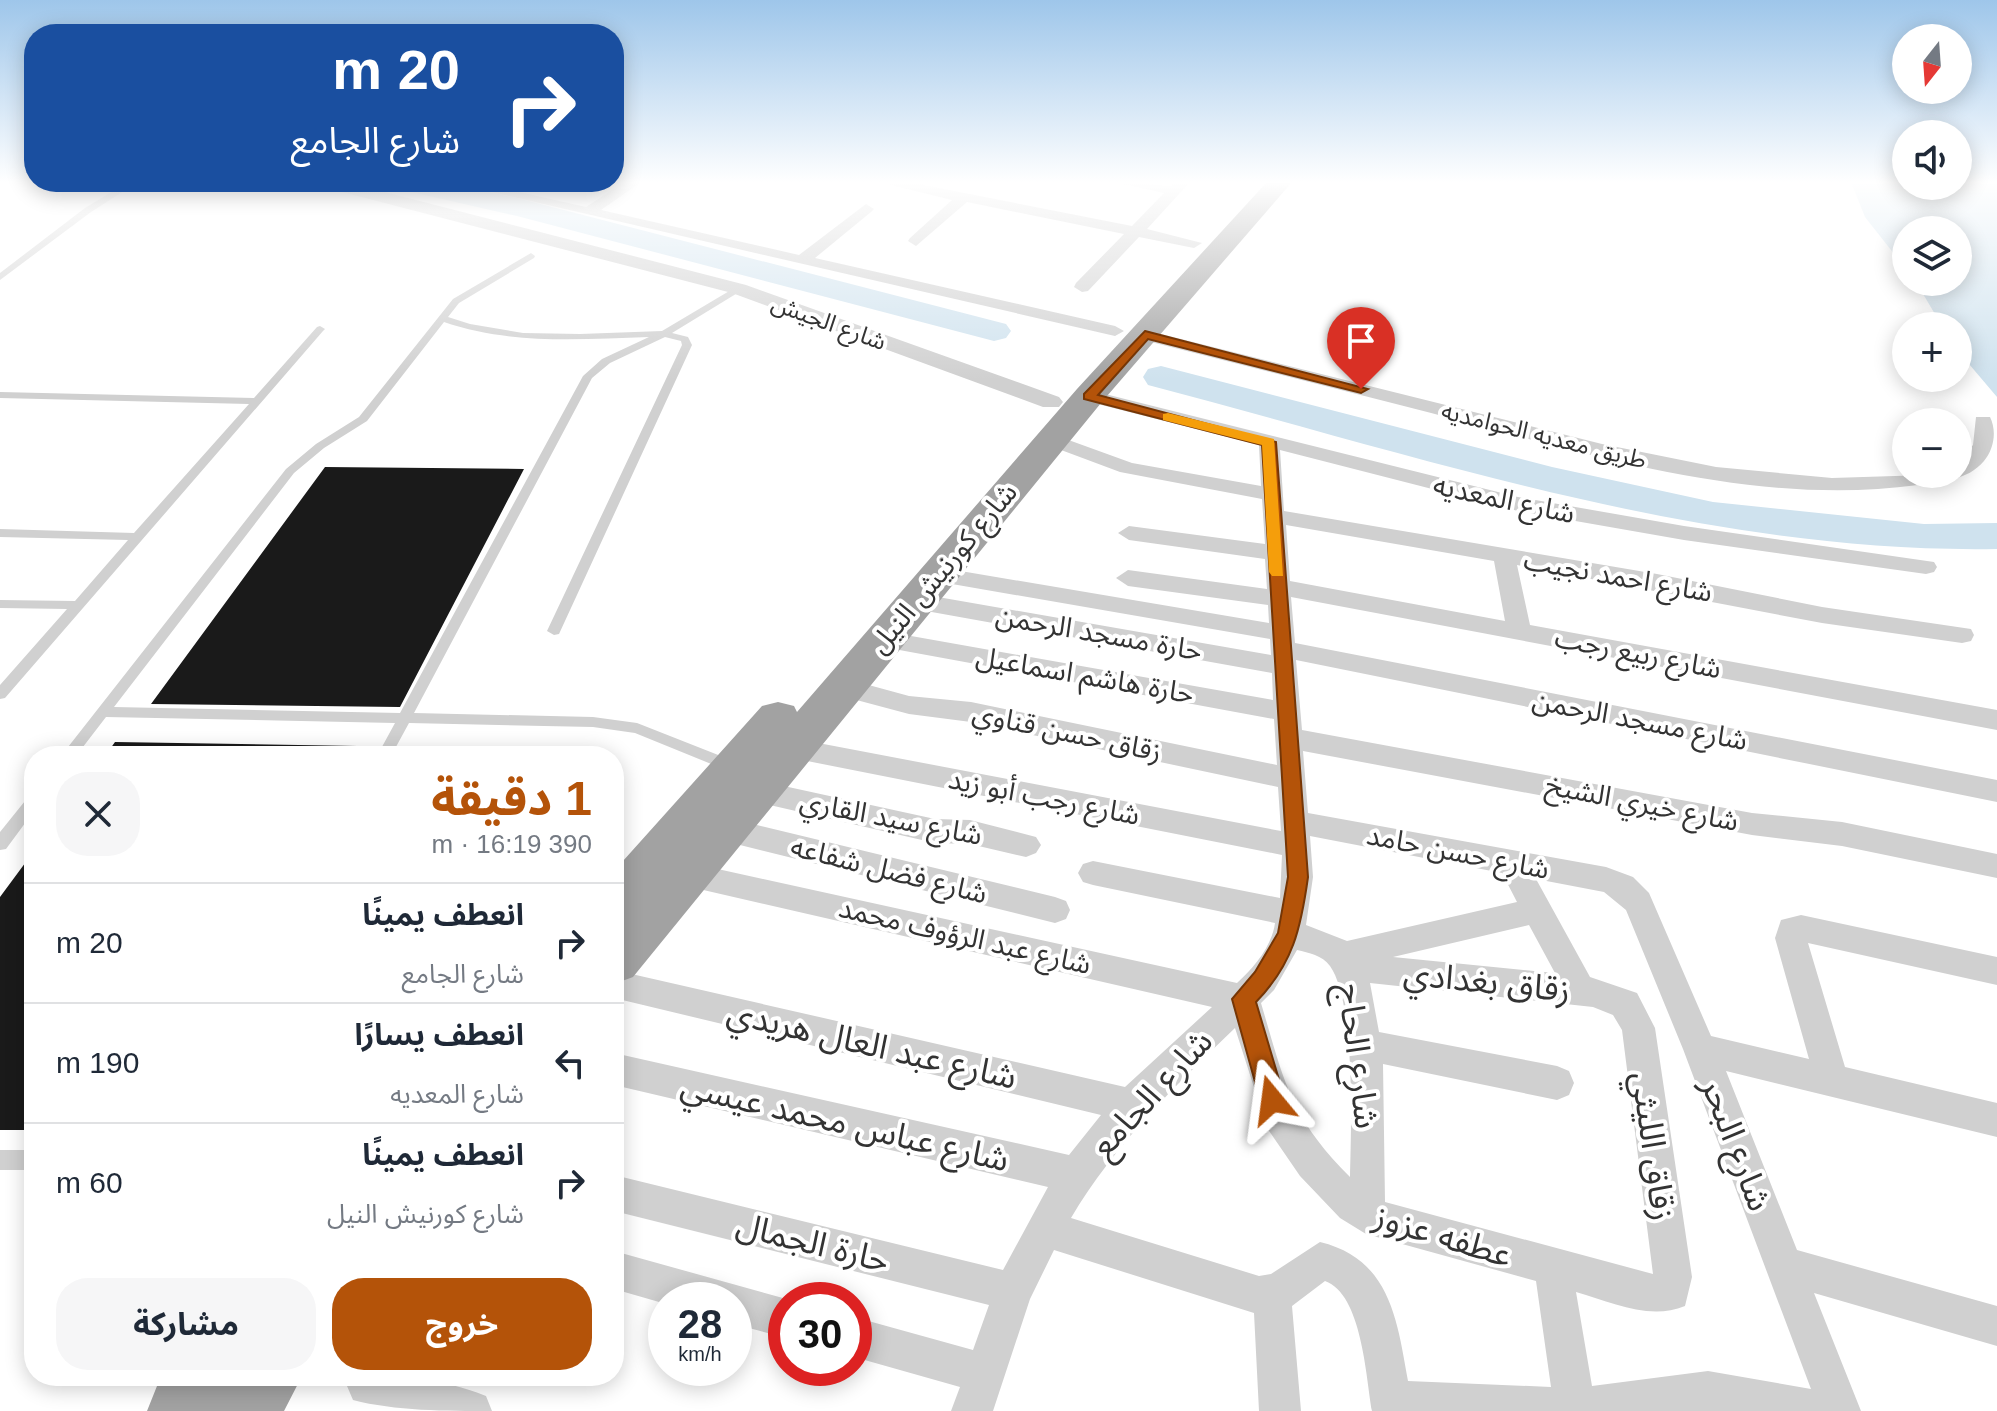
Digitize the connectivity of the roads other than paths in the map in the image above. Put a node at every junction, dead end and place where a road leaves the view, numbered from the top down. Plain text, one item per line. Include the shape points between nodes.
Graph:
1 (38, 248) edge
2 (580, 248) edge
3 (749, 248) edge
4 (818, 248) edge
5 (1120, 248) edge
6 (1191, 248) edge
7 (1215, 248) edge
8 (531, 256) dead end
9 (803, 260) junction
10 (0, 277) edge
11 (1082, 287) dead end
12 (739, 289) junction
13 (441, 318) junction
14 (320, 329) dead end
15 (1130, 333) junction
16 (664, 334) junction
17 (0, 395) edge
18 (1089, 396) junction
19 (257, 401) junction
20 (1051, 402) junction
21 (1983, 421) dead end
22 (1052, 440) junction
23 (1269, 442) junction
24 (1972, 463) edge
25 (1892, 482) edge
26 (1272, 505) junction
27 (0, 533) edge
28 (1129, 533) dead end
29 (138, 537) junction
30 (1276, 553) junction
31 (1504, 556) junction
32 (1926, 567) dead end
33 (1128, 578) dead end
34 (926, 588) junction
35 (1279, 593) junction
36 (0, 604) edge
37 (78, 605) junction
38 (554, 631) dead end
39 (1519, 631) junction
40 (1962, 635) dead end
41 (883, 639) junction
42 (1282, 649) junction
43 (843, 687) junction
44 (0, 694) edge
45 (103, 712) junction
46 (404, 718) junction
47 (1997, 720) edge
48 (1287, 725) junction
49 (76, 746) edge
50 (389, 746) edge
51 (792, 748) junction
52 (745, 779) junction
53 (1291, 779) junction
54 (1997, 791) edge
55 (24, 813) edge
56 (724, 829) junction
57 (1295, 834) junction
58 (0, 844) edge
59 (1026, 845) dead end
60 (1511, 862) junction
61 (1997, 866) edge
62 (1093, 873) dead end
63 (686, 874) junction
64 (1622, 886) joint
65 (624, 897) edge
66 (1055, 910) dead end
67 (1537, 910) junction
68 (1291, 924) junction
69 (624, 948) edge
70 (1344, 962) junction
71 (1997, 971) edge
72 (624, 986) edge
73 (1580, 990) junction
74 (1243, 999) junction
75 (1625, 1004) joint
76 (1363, 1044) junction
77 (1700, 1049) junction
78 (624, 1071) edge
79 (1832, 1081) junction
80 (1557, 1083) dead end
81 (1131, 1105) junction
82 (1997, 1120) edge
83 (0, 1160) edge
84 (24, 1160) edge
85 (1076, 1175) junction
86 (624, 1195) edge
87 (1366, 1215) junction
88 (1044, 1228) junction
89 (1785, 1266) junction
90 (1553, 1267) junction
91 (624, 1273) edge
92 (656, 1282) edge
93 (1013, 1292) junction
94 (1671, 1292) joint
95 (1272, 1294) junction
96 (1997, 1326) edge
97 (872, 1342) edge
98 (983, 1373) junction
99 (203, 1386) edge
100 (260, 1386) edge
101 (367, 1391) edge
102 (1392, 1406) edge
103 (1575, 1410) edge
104 (182, 1411) edge
105 (240, 1411) edge
106 (471, 1411) edge
107 (972, 1411) edge
108 (1280, 1411) edge
109 (1819, 1411) edge
110 (1840, 1411) edge

1 - 10 lane
2 - 12 street, شارع الجيش
3 - 9 street, طريق معديه الحوامديه
4 - 9 street
5 - 11 street
6 - 15 highway, شارع كورنيش النيل
7 - 15 highway, شارع كورنيش النيل
8 - 13 lane via 466,293
9 - 15 street, طريق معديه الحوامديه
12 - 16 lane
12 - 20 street, شارع الجيش
13 - 16 lane via 517,336
13 - 45 lane via 363,419 290,471
14 - 19 lane
15 - 18 highway, شارع كورنيش النيل
15 - 20 highway, شارع كورنيش النيل
15 - 25 street, طريق معديه الحوامديه via 1702,472 1829,485
16 - 38 lane via 685,339 687,345
16 - 46 lane via 606,361 577,393
17 - 19 lane
18 - 22 highway, شارع كورنيش النيل
18 - 23 street, شارع المعديه
19 - 29 lane
20 - 52 highway, شارع كورنيش النيل
21 - 24 street via 1986,441
22 - 26 street, شارع احمد نجيب via 1127,468
22 - 34 highway, شارع كورنيش النيل
23 - 26 street, شارع الجامع
23 - 32 street, شارع المعديه via 1572,514
26 - 30 street, شارع الجامع
26 - 31 street, شارع احمد نجيب
27 - 29 lane
28 - 30 street
29 - 37 lane
30 - 35 street, شارع الجامع
31 - 39 street
31 - 40 street, شارع احمد نجيب via 1822,615
33 - 35 street, شارع ربيع رجب
34 - 41 highway, شارع كورنيش النيل
34 - 42 street, حارة مسجد الرحمن
34 - 42 street
35 - 39 street, شارع ربيع رجب
35 - 42 street, شارع الجامع
36 - 37 lane
37 - 44 lane
39 - 47 street, شارع ربيع رجب
41 - 43 highway, شارع كورنيش النيل
41 - 48 street, حارة هاشم اسماعيل
42 - 48 street, شارع الجامع
42 - 54 street, شارع مسجد الرحمن
43 - 51 highway, شارع كورنيش النيل
43 - 53 street, زقاق حسن قناوي via 909,705 971,712
45 - 46 lane
45 - 49 lane
46 - 50 lane
46 - 52 lane via 615,724 657,735
48 - 53 street, شارع الجامع
48 - 61 street, شارع خيري الشيخ via 1740,822 1842,834
51 - 52 highway, شارع كورنيش النيل
51 - 57 street, شارع رجب أبو زيد
52 - 56 highway, شارع كورنيش النيل
52 - 59 street, شارع سيد القاري via 935,831 970,832
52 - 65 highway, شارع كورنيش النيل
53 - 57 street, شارع الجامع
55 - 58 lane
56 - 63 highway, شارع كورنيش النيل
56 - 66 street, شارع فضل شفاعه
57 - 60 street, شارع حسن حامد
57 - 68 street, شارع الجامع via 1298,877
60 - 64 street, شارع حسن حامد
60 - 67 street
62 - 68 street, شارع الحاج
63 - 69 highway, شارع كورنيش النيل
63 - 74 street, شارع عبد الرؤوف محمد
64 - 77 street, شارع البحر via 1638,902
67 - 70 street
67 - 73 street
68 - 70 street, شارع الحاج via 1331,947
68 - 74 street, شارع الجامع via 1263,980
70 - 73 street, زقاق بغدادي
70 - 76 street, شارع الحاج
71 - 79 street via 1792,930
72 - 81 street, شارع عبد العال هريدي
73 - 75 street, زقاق بغدادي via 1610,995
74 - 81 street, شارع الجامع
74 - 87 street, عطفه عزوز via 1272,1100 1287,1128
75 - 94 street, زقاق الليثي via 1638,1028
76 - 80 street
76 - 87 street, شارع الحاج via 1369,1108
77 - 79 street
77 - 89 street, شارع البحر
78 - 85 street, شارع عباس محمد عيسي
79 - 82 street
81 - 85 street, شارع الجامع
83 - 84 lane
85 - 88 street, شارع الجامع
86 - 93 street, حارة الجمال
87 - 90 street, عطفه عزوز
88 - 93 street, شارع الجامع
88 - 95 street via 1246,1292
89 - 96 street
89 - 110 street, شارع البحر
90 - 94 street, عطفه عزوز via 1652,1294
90 - 103 street
91 - 92 street
93 - 98 street, شارع الجامع
95 - 102 street via 1320,1261 1346,1267 1357,1277 1373,1319
95 - 108 street
97 - 98 street
98 - 107 street, شارع الجامع
99 - 104 highway
100 - 105 highway
101 - 106 street
102 - 103 street
103 - 109 street via 1708,1392

